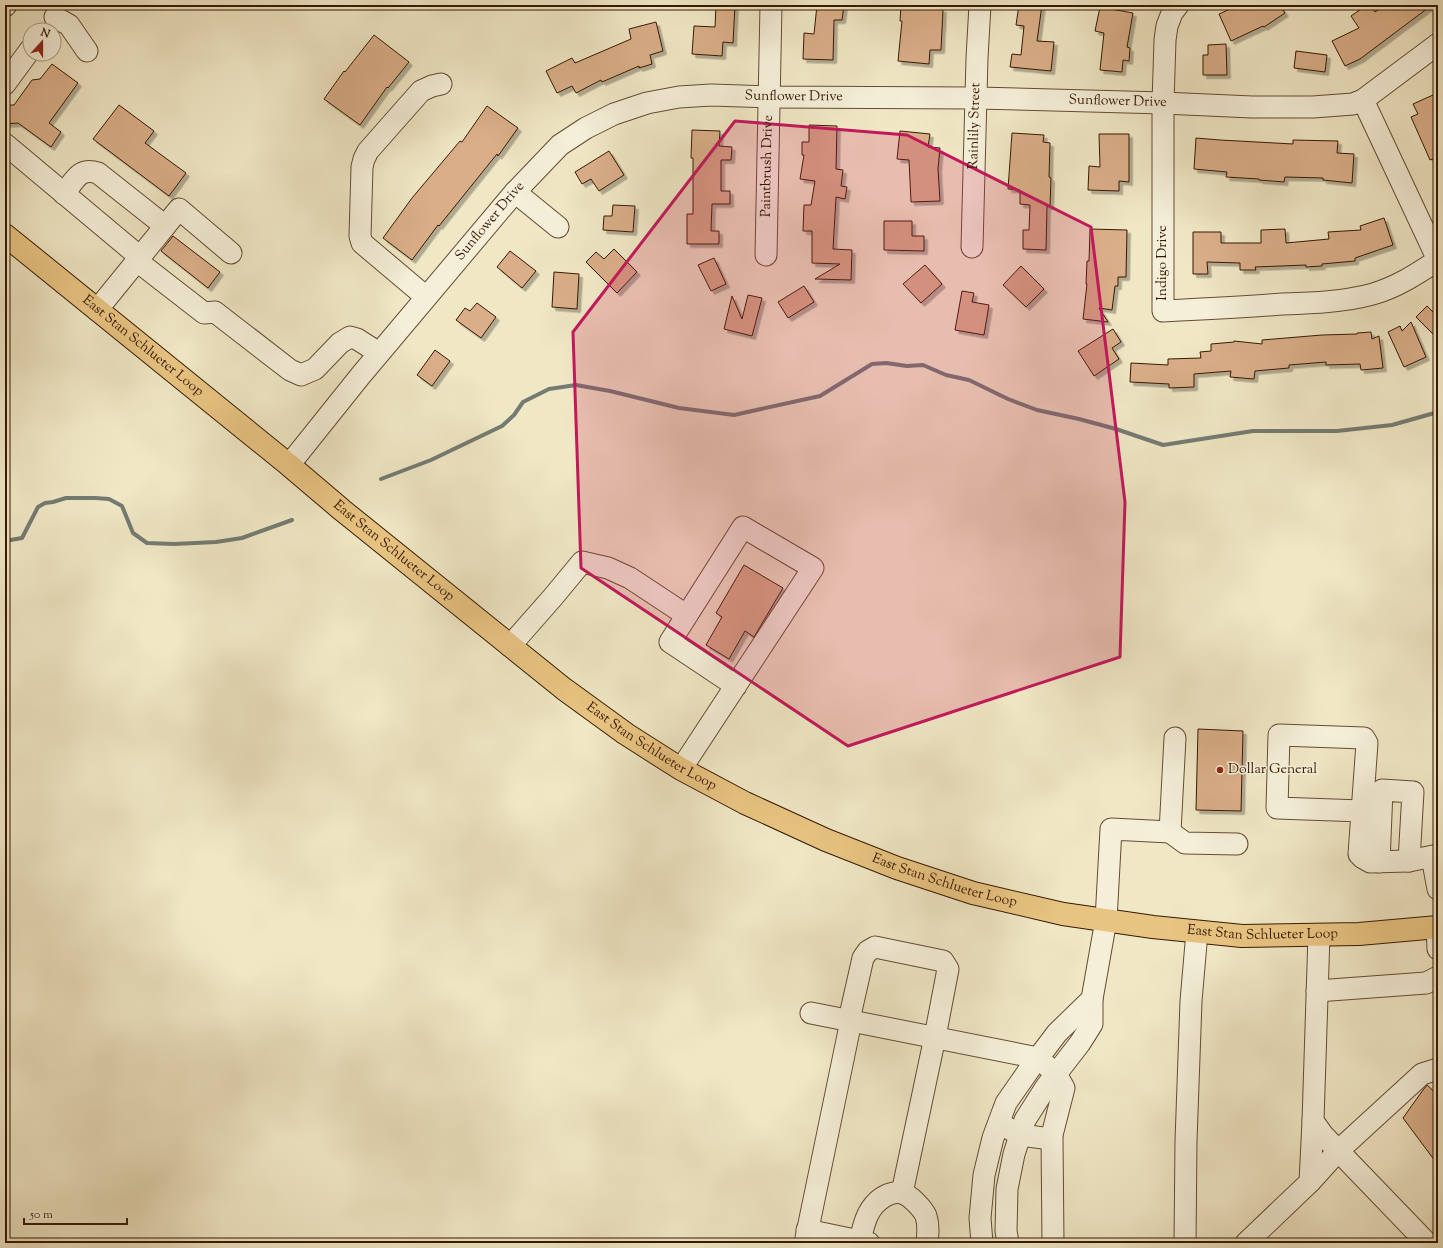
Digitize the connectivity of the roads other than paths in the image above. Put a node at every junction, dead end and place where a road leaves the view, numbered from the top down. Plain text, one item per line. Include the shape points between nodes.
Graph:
1 (771, 5) edge
2 (980, 5) edge
3 (1178, 5) edge
4 (52, 17) edge
5 (1438, 44) edge
6 (87, 51) dead end
7 (22, 61) edge
8 (5, 84) edge
9 (441, 84) dead end
10 (768, 97) junction
11 (976, 98) junction
12 (1363, 100) junction
13 (1163, 103) junction
14 (5, 144) edge
15 (515, 192) junction
16 (64, 194) junction
17 (165, 226) junction
18 (558, 227) dead end
19 (5, 236) edge
20 (972, 247) dead end
21 (231, 253) dead end
22 (766, 255) dead end
23 (138, 259) junction
24 (426, 297) junction
25 (97, 310) junction
26 (379, 353) junction
27 (289, 465) junction
28 (686, 615) junction
29 (510, 646) junction
30 (736, 686) junction
31 (1175, 738) dead end
32 (681, 769) junction
33 (1362, 811) junction
34 (1170, 832) junction
35 (1237, 844) dead end
36 (1435, 856) edge
37 (1409, 861) junction
38 (1379, 862) junction
39 (1438, 889) edge
40 (1106, 920) junction
41 (1437, 928) edge
42 (1197, 932) junction
43 (1319, 935) junction
44 (1438, 949) edge
45 (1438, 977) edge
46 (1317, 991) junction
47 (1092, 999) junction
48 (811, 1013) dead end
49 (850, 1021) junction
50 (935, 1038) junction
51 (1038, 1058) junction
52 (1436, 1072) edge
53 (1056, 1074) junction
54 (1313, 1121) junction
55 (999, 1123) junction
56 (1020, 1135) junction
57 (1052, 1138) junction
58 (1338, 1151) junction
59 (1310, 1182) junction
60 (902, 1193) junction
61 (806, 1236) edge
62 (864, 1242) edge
63 (926, 1243) edge
64 (982, 1243) edge
65 (1008, 1243) edge
66 (1053, 1243) edge
67 (1185, 1243) edge
68 (1246, 1243) edge
69 (1427, 1243) edge

1 - 10 street, Paintbrush Drive
2 - 11 street, Rainlily Street
3 - 13 street, Indigo Drive via 1167,26
4 - 6 street via 69,25
5 - 12 street, Sunflower Drive
7 - 8 street
9 - 24 street via 421,91 368,151 362,167 362,243
10 - 11 street, Sunflower Drive
10 - 15 street, Sunflower Drive via 679,97 647,103 614,114 586,128 560,146
10 - 22 street, Paintbrush Drive
11 - 13 street, Sunflower Drive
11 - 20 street, Rainlily Street
12 - 13 street, Sunflower Drive via 1352,104 1313,107
12 - 13 street, Indigo Drive via 1438,260 1392,287 1347,299 1163,311
14 - 16 street
15 - 18 street
15 - 24 street, Sunflower Drive
16 - 17 street via 84,171 98,173
16 - 23 street
17 - 21 street via 179,209
17 - 23 street
19 - 25 main road, East Stan Schlueter Loop
23 - 25 street
23 - 26 street via 204,313 215,312 290,370 302,375 315,369 340,343 350,337
24 - 26 street, Sunflower Drive
25 - 27 main road, East Stan Schlueter Loop
26 - 27 street, Sunflower Drive
27 - 29 main road, East Stan Schlueter Loop
28 - 29 street via 630,578 608,568 582,562
28 - 30 street via 670,642
28 - 30 street via 743,527 813,568
29 - 32 main road, East Stan Schlueter Loop via 564,689
30 - 32 street
31 - 34 street
32 - 40 main road, East Stan Schlueter Loop via 745,803 826,840 897,868 973,893 1063,914
33 - 33 street via 1277,808 1279,735 1364,738 1367,743
33 - 38 street via 1359,854 1370,862
34 - 35 street via 1185,843
34 - 40 street via 1111,829
36 - 37 street
36 - 39 street
37 - 38 street
37 - 38 street via 1412,792 1382,790
40 - 42 main road, East Stan Schlueter Loop
40 - 47 street
41 - 43 main road, East Stan Schlueter Loop
41 - 44 street
42 - 43 main road, East Stan Schlueter Loop via 1242,936
42 - 67 street via 1191,1001
43 - 46 street
45 - 46 street via 1426,983
46 - 54 street
47 - 51 street via 1057,1033
47 - 53 street via 1092,1024
48 - 49 street
49 - 50 street
49 - 50 street via 863,958 868,950 875,947 927,957 943,961 948,969
49 - 61 street
50 - 51 street
50 - 60 street
51 - 53 street
51 - 55 street via 1006,1104
52 - 58 street via 1422,1074
53 - 56 street via 1025,1120
53 - 57 street via 1064,1088
54 - 58 street
54 - 59 street
55 - 56 street
55 - 64 street via 984,1175 980,1218
56 - 57 street
56 - 65 street via 1007,1189
57 - 66 street
58 - 59 street
58 - 69 street
59 - 68 street
60 - 62 street via 888,1194 876,1202 864,1223
60 - 63 street via 916,1202 926,1215 929,1229
61 - 62 street

